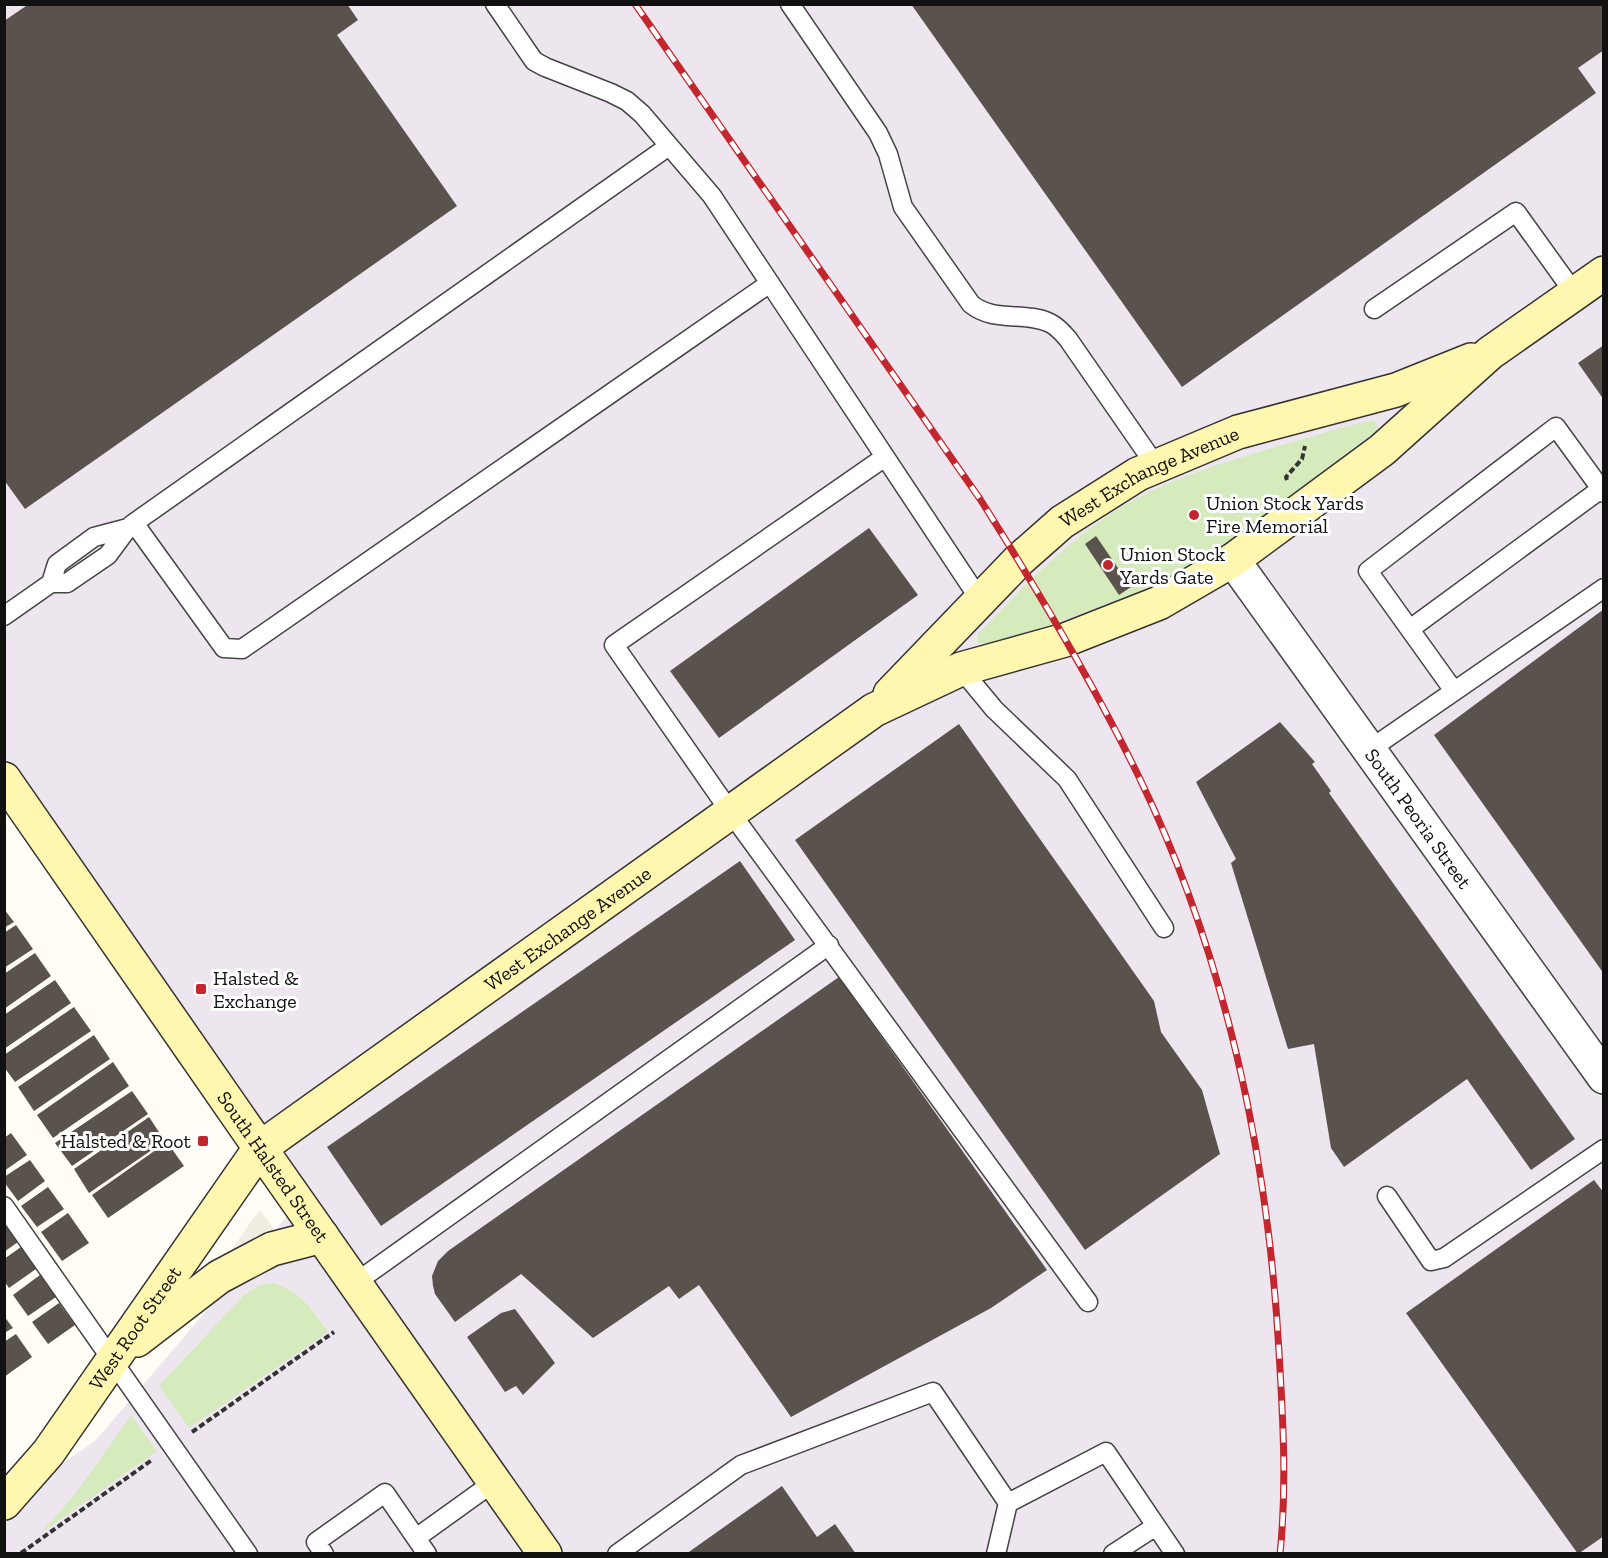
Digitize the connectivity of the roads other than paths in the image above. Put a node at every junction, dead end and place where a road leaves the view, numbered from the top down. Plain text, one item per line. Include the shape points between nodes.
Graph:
1 (495, 4) edge
2 (790, 4) edge
3 (669, 146) junction
4 (1604, 273) edge
5 (770, 283) junction
6 (1575, 294) junction
7 (1374, 309) dead end
8 (1490, 353) junction
9 (885, 457) junction
10 (1156, 466) junction
11 (1602, 491) edge
12 (131, 526) junction
13 (1233, 560) junction
14 (1604, 588) edge
15 (980, 600) junction
16 (4, 616) edge
17 (1410, 629) junction
18 (961, 669) junction
19 (1454, 691) junction
20 (874, 710) junction
21 (1369, 750) junction
22 (4, 779) edge
23 (730, 813) junction
24 (1164, 927) dead end
25 (829, 945) junction
26 (1604, 1077) edge
27 (260, 1148) junction
28 (1604, 1149) edge
29 (1388, 1196) dead end
30 (4, 1206) edge
31 (322, 1236) junction
32 (355, 1283) junction
33 (1088, 1302) dead end
34 (111, 1359) junction
35 (494, 1482) junction
36 (4, 1503) edge
37 (1008, 1503) junction
38 (1156, 1526) junction
39 (416, 1538) junction
40 (248, 1554) edge
41 (324, 1554) edge
42 (427, 1554) edge
43 (545, 1554) edge
44 (617, 1554) edge
45 (996, 1554) edge
46 (1113, 1554) edge
47 (1175, 1554) edge

1 - 3 lane via 534,61 627,102
2 - 10 lane via 879,132 903,207 972,304 987,314 1036,319 1059,328
3 - 5 lane via 712,196
3 - 12 lane
4 - 6 street, West Exchange Avenue
5 - 9 lane
5 - 12 lane via 242,649 225,648
6 - 7 lane via 1516,212
6 - 8 street, West Exchange Avenue
8 - 10 street, West Exchange Avenue via 1396,390 1238,432
8 - 13 street, West Exchange Avenue via 1382,450
9 - 15 lane
9 - 23 lane via 614,645
10 - 15 street, West Exchange Avenue via 1062,522
11 - 17 lane
11 - 17 lane via 1556,427 1368,571
12 - 16 lane via 108,555 67,583 51,583
13 - 18 street, West Exchange Avenue via 1159,603 1117,620 1065,640
13 - 21 street, South Peoria Street
14 - 19 lane
15 - 20 street, West Exchange Avenue
17 - 19 lane
18 - 20 street, West Exchange Avenue
18 - 24 lane via 994,709 1067,779
19 - 21 lane
20 - 23 street, West Exchange Avenue
21 - 26 street, South Peoria Street
22 - 27 street, South Halsted Street
23 - 25 lane
23 - 27 street, West Exchange Avenue
25 - 32 lane
25 - 33 lane
27 - 31 street, South Halsted Street
27 - 34 street, West Root Street
28 - 29 lane via 1444,1258 1431,1261
30 - 34 lane
31 - 32 street, South Halsted Street
31 - 34 street via 272,1249 219,1277
32 - 35 street, South Halsted Street
34 - 36 street, West Root Street via 48,1453
34 - 40 lane
35 - 39 lane
35 - 43 street, South Halsted Street
37 - 38 lane via 1106,1452
37 - 44 lane via 933,1392 741,1465
37 - 45 lane
38 - 46 lane
38 - 47 lane
39 - 41 lane via 385,1493 316,1542
39 - 42 lane

